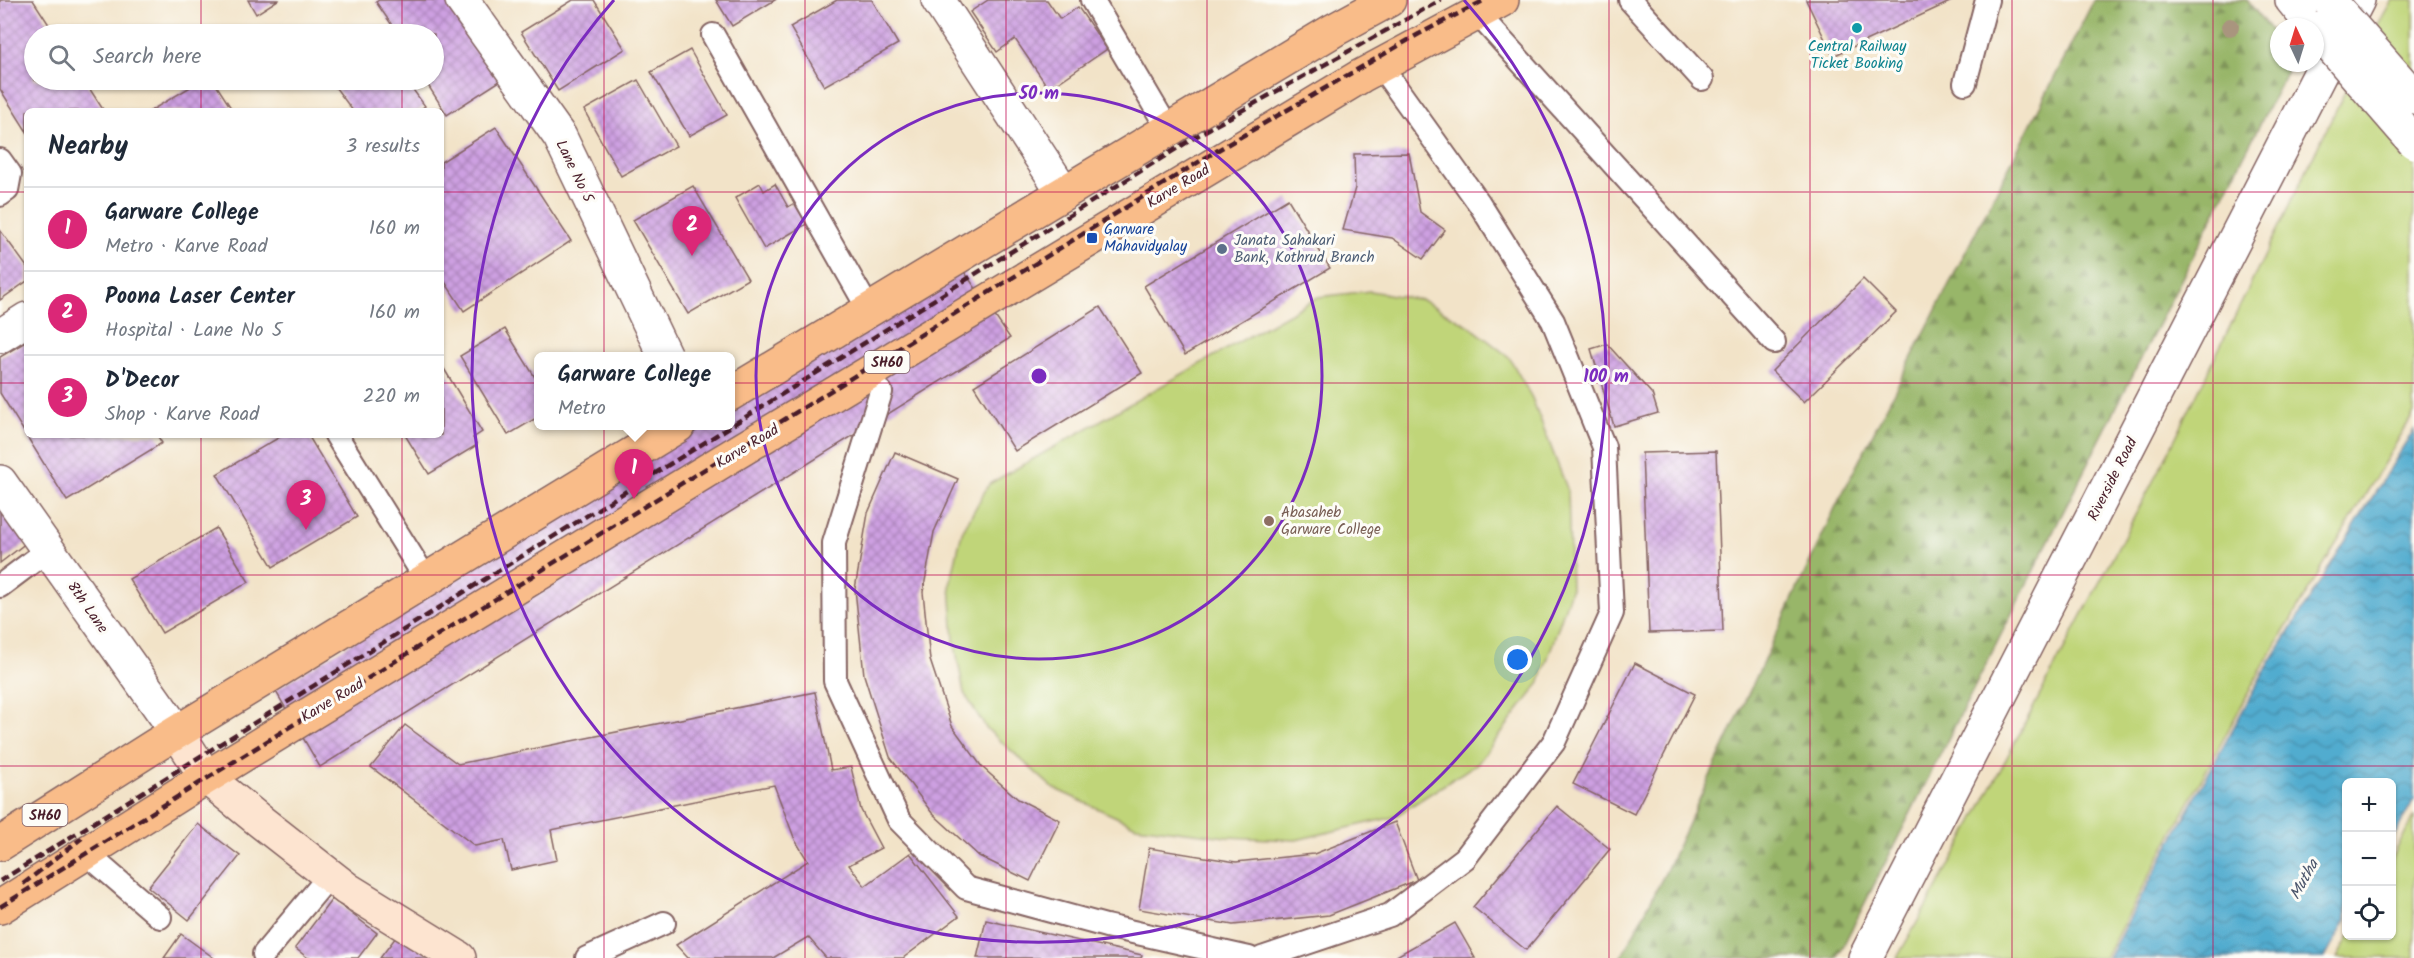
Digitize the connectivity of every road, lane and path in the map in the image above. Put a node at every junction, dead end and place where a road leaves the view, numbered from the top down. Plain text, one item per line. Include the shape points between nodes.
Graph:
1 (462, 0) edge
2 (938, 0) edge
3 (1092, 0) edge
4 (1389, 0) edge
5 (1630, 0) edge
6 (1987, 0) edge
7 (2292, 0) edge
8 (2329, 0) edge
9 (2358, 0) edge
10 (1489, 7) edge
11 (2307, 18) edge
12 (713, 35) dead end
13 (2324, 37) edge
14 (1380, 65) junction
15 (1702, 79) dead end
16 (1965, 83) dead end
17 (2414, 98) edge
18 (1168, 129) junction
19 (2414, 142) edge
20 (0, 160) edge
21 (1064, 193) junction
22 (0, 195) edge
23 (869, 310) junction
24 (24, 321) edge
25 (0, 336) edge
26 (1774, 342) dead end
27 (663, 352) edge
28 (735, 391) edge
29 (881, 392) dead end
30 (671, 430) edge
31 (338, 438) edge
32 (0, 482) edge
33 (48, 550) junction
34 (426, 579) junction
35 (0, 586) edge
36 (177, 732) junction
37 (206, 777) junction
38 (0, 844) edge
39 (86, 853) junction
40 (330, 875) junction
41 (0, 907) edge
42 (160, 917) dead end
43 (664, 923) dead end
44 (264, 954) dead end
45 (459, 958) edge
46 (587, 958) edge
47 (1250, 958) edge
48 (1262, 958) edge
49 (1865, 958) edge

1 - 27 street, Lane No 5 via 560,137
2 - 21 street
3 - 18 lane
4 - 18 main road
5 - 15 lane
6 - 16 lane
7 - 11 street
8 - 17 street, bridge
9 - 49 street, Riverside Road
10 - 14 main road, Karve Road / SH60
10 - 26 lane
12 - 23 lane
13 - 19 street, bridge
14 - 37 main road, Karve Road / SH60
14 - 48 lane via 1479,203 1553,321 1604,447 1612,613 1554,742 1465,858 1390,915
18 - 21 main road
20 - 22 lane via 10,174 7,190
21 - 23 main road
23 - 28 main road
24 - 25 street
29 - 47 lane via 834,543 835,681 899,820 966,888 1106,926
30 - 34 main road, SH60
31 - 34 lane
32 - 33 street, 8th Lane
33 - 35 lane
33 - 36 street, 8th Lane
34 - 36 main road, SH60
36 - 37 main road
36 - 38 main road, SH60
37 - 39 main road, Karve Road / SH60
37 - 40 main road
39 - 41 main road, Karve Road / SH60
39 - 42 lane
40 - 44 lane
40 - 45 main road
43 - 46 lane

